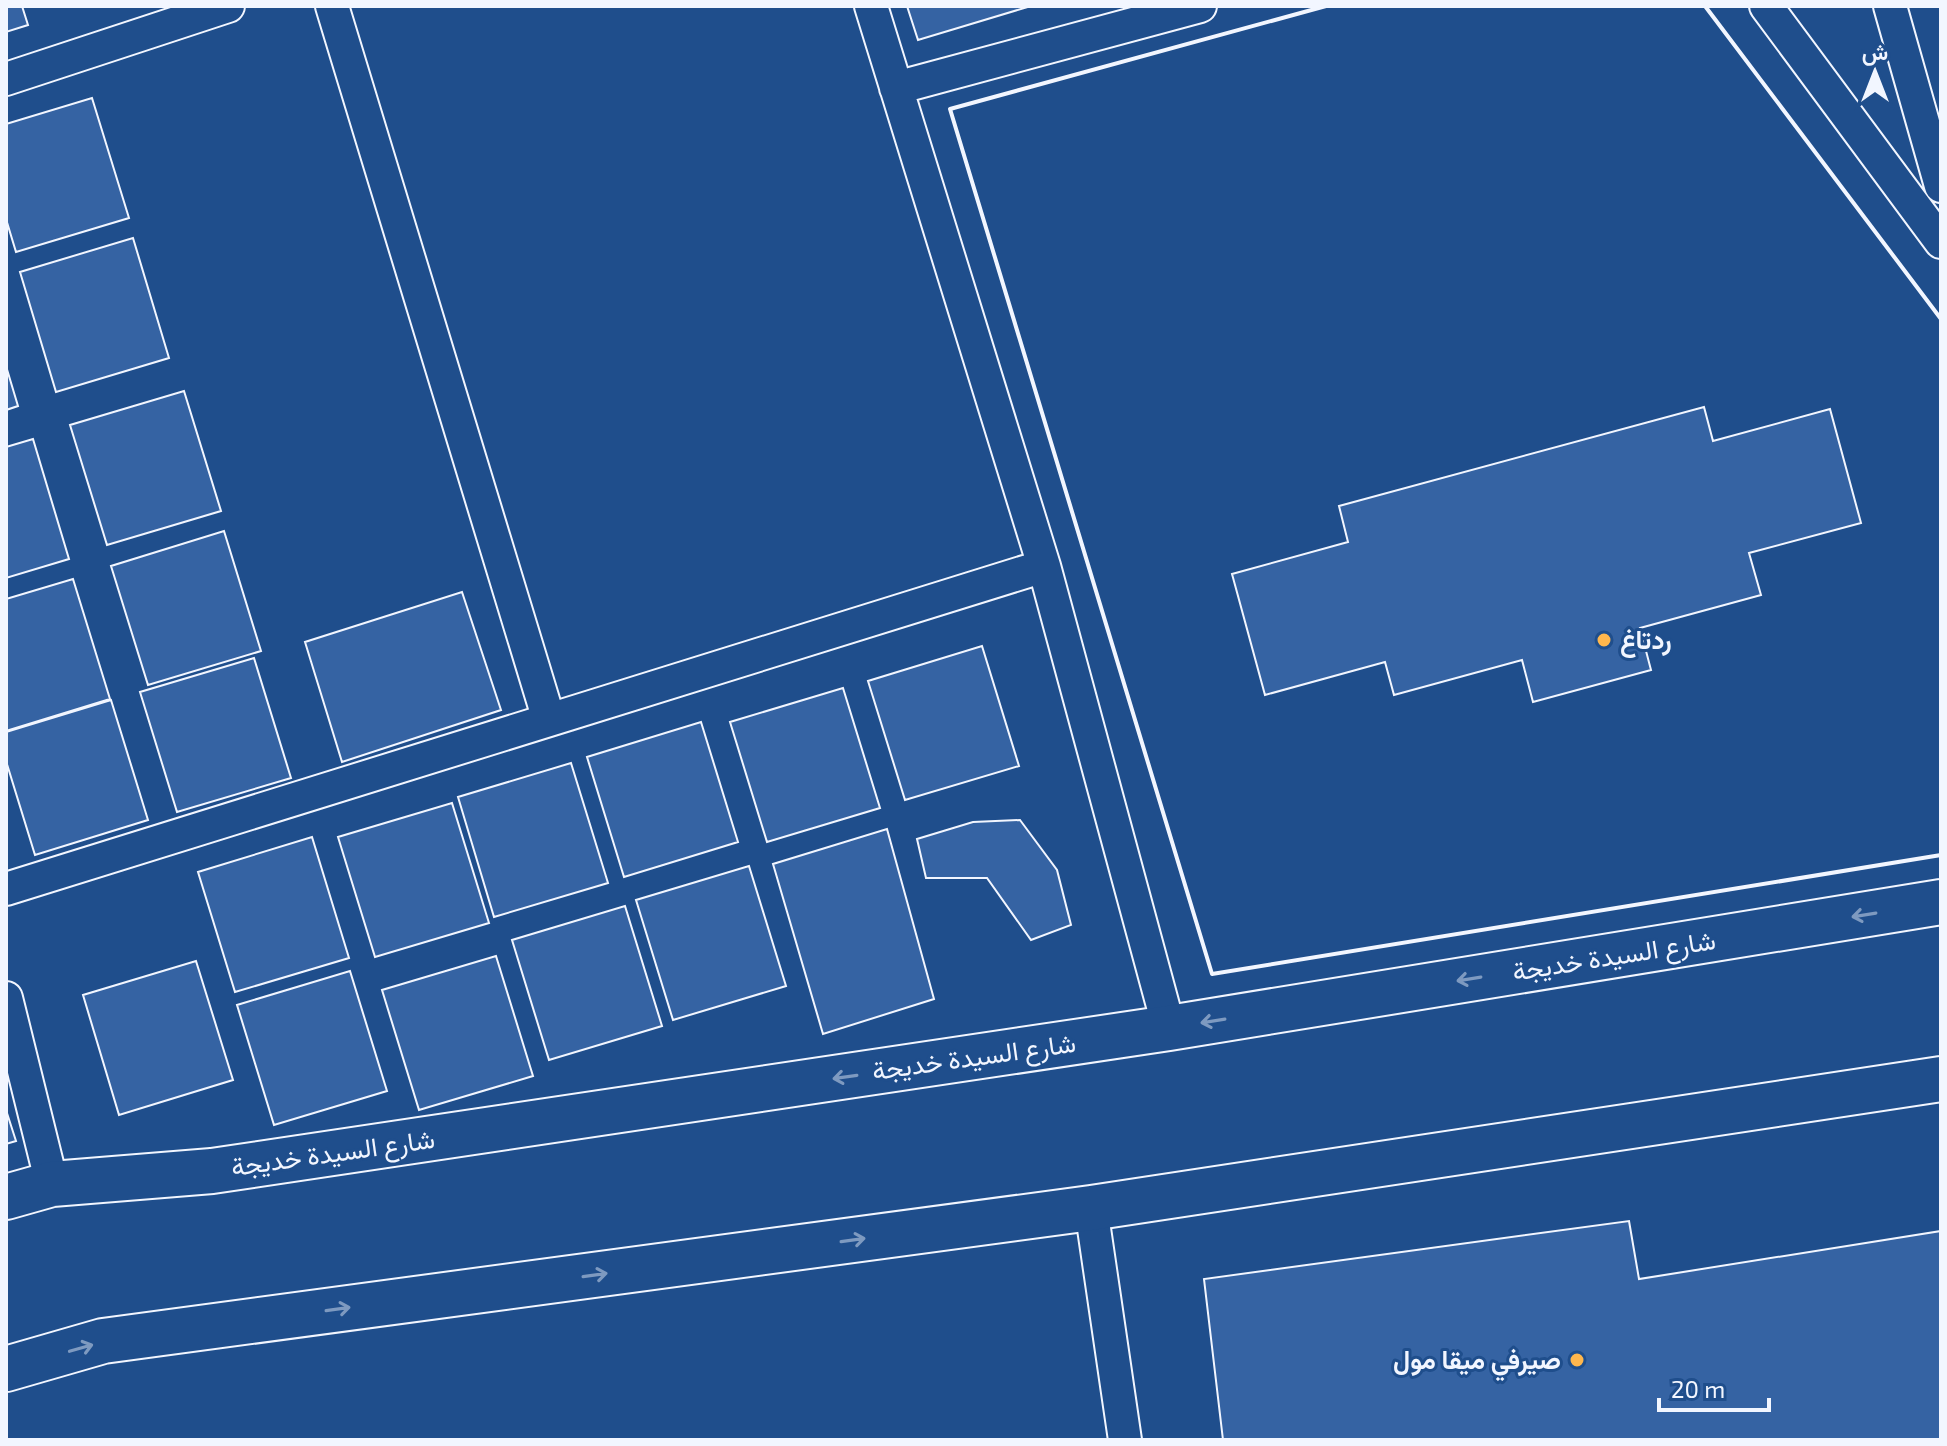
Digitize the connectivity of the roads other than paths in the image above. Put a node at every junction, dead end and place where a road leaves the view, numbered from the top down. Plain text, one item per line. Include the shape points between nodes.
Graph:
1 (228, 6) edge
2 (332, 6) edge
3 (871, 6) edge
4 (1200, 6) edge
5 (1766, 6) edge
6 (1890, 6) edge
7 (6, 79) edge
8 (896, 88) junction
9 (1941, 186) edge
10 (1941, 242) edge
11 (1044, 566) junction
12 (549, 720) junction
13 (6, 889) edge
14 (1941, 902) edge
15 (6, 998) edge
16 (1169, 1028) junction
17 (1941, 1079) edge
18 (52, 1184) junction
19 (6, 1197) edge
20 (1091, 1208) junction
21 (6, 1369) edge
22 (1125, 1440) edge

1 - 7 street
2 - 12 street
3 - 8 street
4 - 8 street
5 - 10 street
6 - 9 street
8 - 11 street
11 - 12 street
11 - 16 street
12 - 13 street
14 -> 16 street, شارع السيدة خديجة
15 - 18 street
16 -> 18 street, شارع السيدة خديجة via 212,1171
17 - 20 street
18 - 19 street, شارع السيدة خديجة
21 -> 20 street via 103,1341
20 - 22 street

